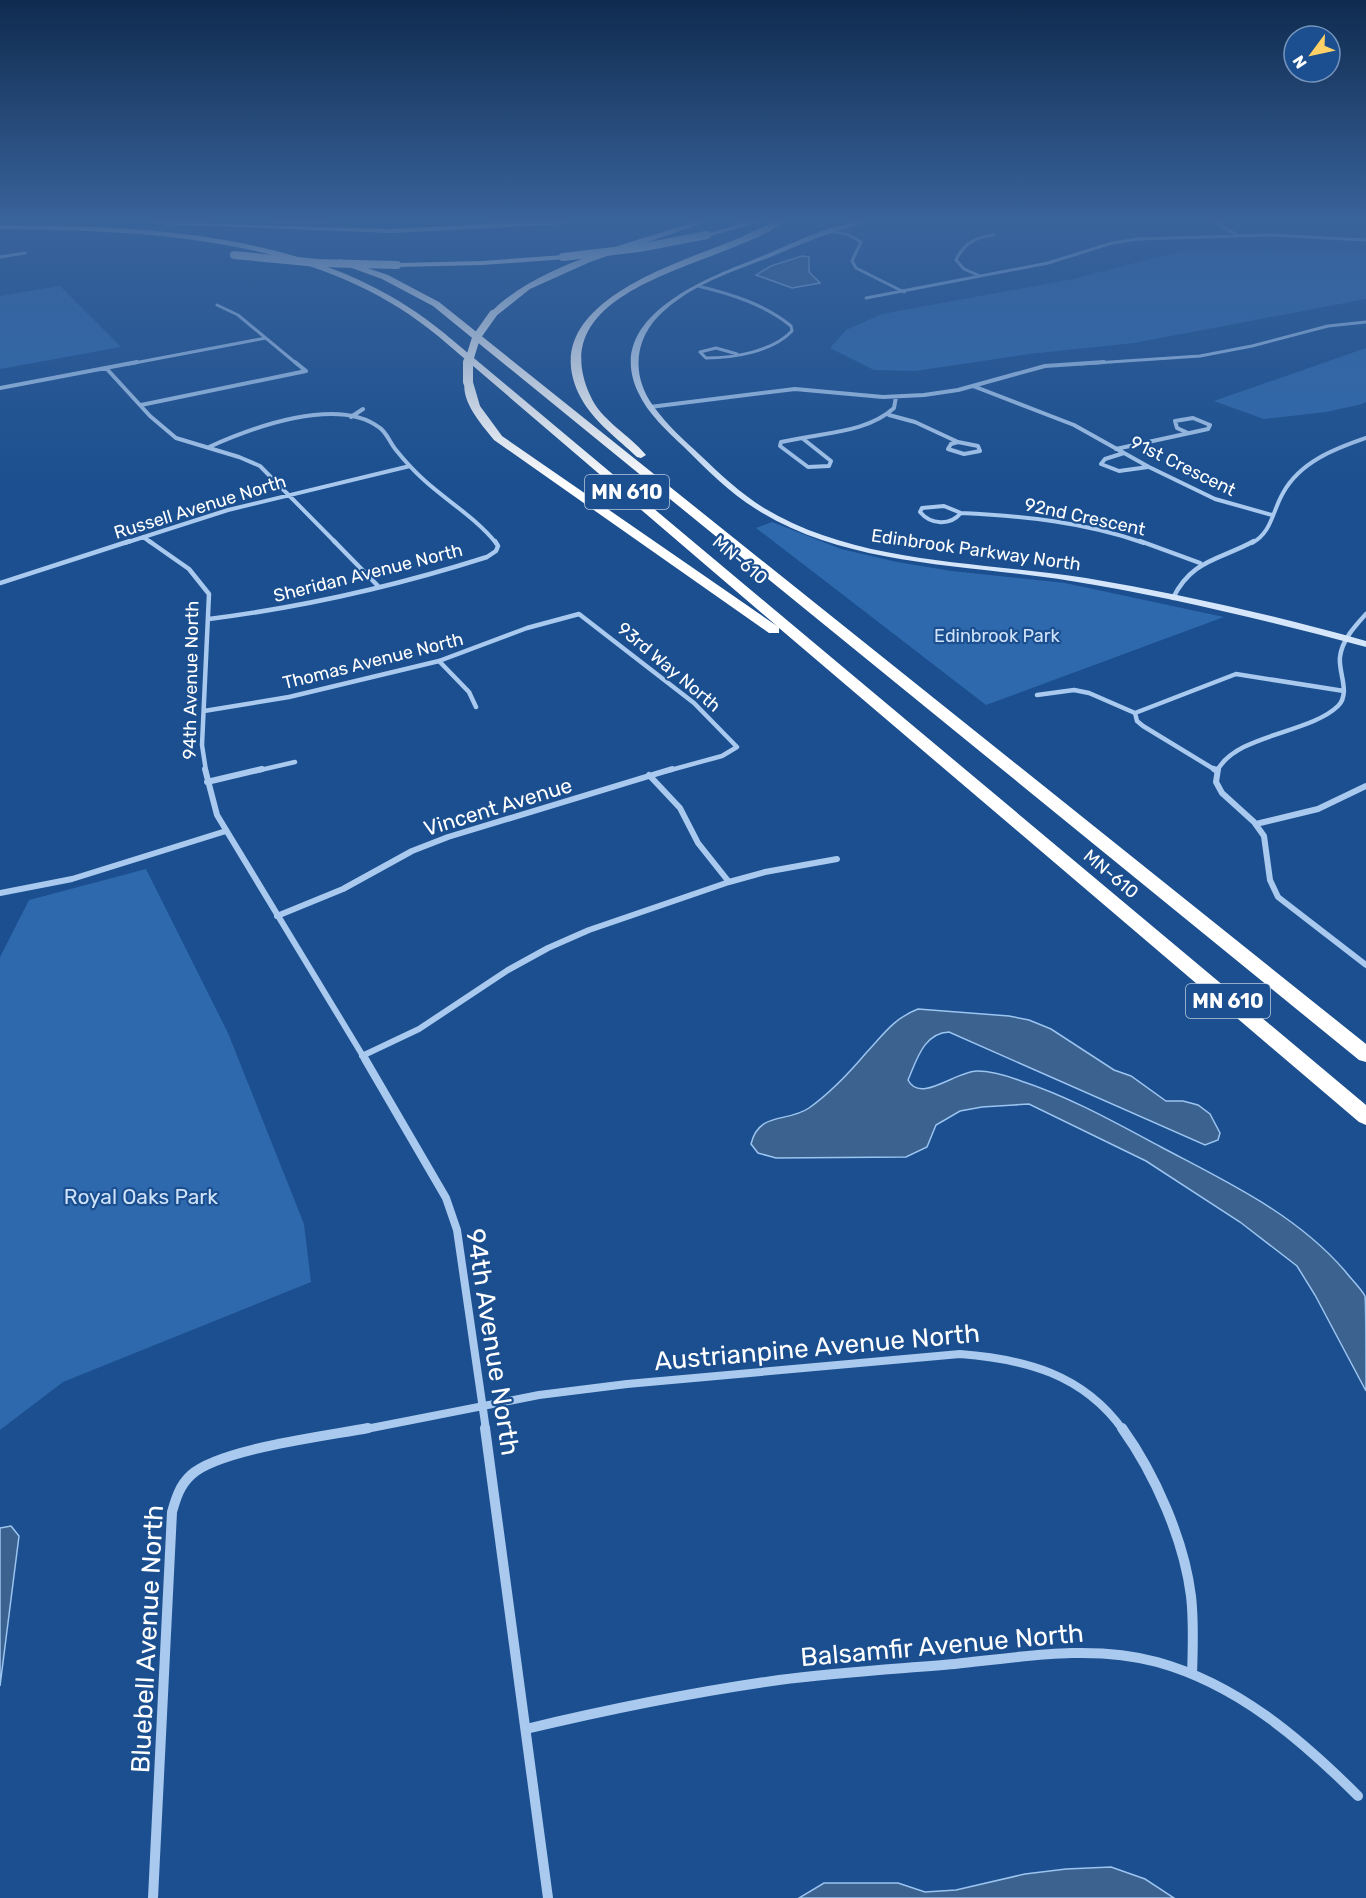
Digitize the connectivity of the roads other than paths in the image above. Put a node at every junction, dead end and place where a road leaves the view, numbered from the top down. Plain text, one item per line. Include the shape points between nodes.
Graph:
1 (229, 311) edge
2 (411, 311) edge
3 (444, 311) edge
4 (497, 311) edge
5 (600, 311) edge
6 (661, 311) edge
7 (767, 311) edge
8 (1366, 322) edge
9 (266, 338) junction
10 (737, 354) junction
11 (106, 368) junction
12 (972, 385) junction
13 (0, 388) edge
14 (896, 397) junction
15 (141, 405) junction
16 (650, 407) junction
17 (363, 409) dead end
18 (890, 415) junction
19 (351, 417) junction
20 (1188, 433) junction
21 (801, 437) junction
22 (1366, 438) edge
23 (958, 442) junction
24 (208, 447) junction
25 (1116, 449) junction
26 (1124, 453) junction
27 (410, 466) junction
28 (1149, 467) junction
29 (662, 486) junction
30 (288, 494) junction
31 (961, 513) junction
32 (1272, 515) junction
33 (143, 537) junction
34 (1200, 563) junction
35 (0, 583) edge
36 (379, 587) junction
37 (1173, 598) junction
38 (579, 614) joint
39 (1366, 614) edge
40 (209, 619) junction
41 (1348, 638) junction
42 (1366, 644) edge
43 (439, 661) junction
44 (1344, 691) junction
45 (1037, 695) dead end
46 (476, 707) dead end
47 (204, 711) junction
48 (1135, 713) junction
49 (737, 747) joint
50 (295, 762) dead end
51 (1217, 771) junction
52 (649, 775) junction
53 (207, 782) junction
54 (1366, 786) edge
55 (1256, 824) junction
56 (226, 831) junction
57 (837, 859) dead end
58 (729, 882) junction
59 (1090, 884) junction
60 (0, 893) edge
61 (277, 916) junction
62 (1366, 965) edge
63 (1366, 1055) edge
64 (362, 1056) junction
65 (1366, 1117) edge
66 (483, 1404) junction
67 (1192, 1674) junction
68 (526, 1729) junction
69 (1358, 1796) dead end
70 (153, 1898) edge
71 (548, 1898) edge

1 - 9 street
2 - 59 highway, MN-610 / MN 610
3 - 29 highway, MN-610 / MN 610
4 - 59 highway, bridge via 480,330 466,364 471,396 480,417 498,438 790,642
5 - 29 highway via 584,330 575,357 576,375 589,403 651,465
6 - 16 street, Edinbrook Parkway North via 640,336 634,352 637,386
7 - 10 street via 782,318 792,331 784,340
8 - 12 street via 1328,326 1220,354 1045,366
9 - 11 street
9 - 15 street via 306,371
10 - 10 street via 716,348 700,352 711,359
11 - 13 street
11 - 15 street
12 - 14 street via 935,394
12 - 25 street, 91st Crescent via 1074,425
14 - 16 street via 795,389
14 - 18 street via 897,405
15 - 24 street via 168,433
16 - 37 street, Edinbrook Parkway North via 739,494 772,516 815,535 905,558 1062,577
17 - 19 street
18 - 21 street via 864,425
18 - 23 street
19 - 24 street via 295,418 240,432
19 - 27 street via 379,428
20 - 20 street, 91st Crescent via 1208,429 1210,425 1197,419 1175,421 1178,428
20 - 25 street, 91st Crescent
21 - 21 street via 831,461 830,466 806,467 780,446 781,442
22 - 32 street via 1331,452 1297,475
23 - 23 street via 948,449 961,455 980,451 978,446
24 - 30 street via 248,460
25 - 26 street, 91st Crescent
26 - 28 street, 91st Crescent
26 - 28 street via 1101,464 1119,471
27 - 30 street, Russell Avenue North
27 - 36 street, Sheridan Avenue North via 498,546 478,560
28 - 32 street, 91st Crescent via 1215,499
29 - 63 highway, MN-610 / MN 610
30 - 33 street, Russell Avenue North
30 - 36 street
31 - 31 street, 92nd Crescent via 937,505 920,512 938,522 954,519
31 - 34 street, 92nd Crescent via 1015,516 1089,528 1160,547
32 - 34 street via 1263,535 1253,543
33 - 35 street, Russell Avenue North
33 - 40 street, 94th Avenue North via 201,579 209,594
34 - 37 street via 1182,580
36 - 40 street, Sheridan Avenue North via 303,606
37 - 41 street, Edinbrook Parkway North
38 - 43 street, Thomas Avenue North
38 - 49 street, 93rd Way North via 694,703
39 - 41 street
40 - 47 street, 94th Avenue North
41 - 42 street, Edinbrook Parkway North
41 - 44 street via 1340,655
43 - 46 street via 469,692
43 - 47 street, Thomas Avenue North via 289,697
44 - 48 street via 1236,674
44 - 51 street via 1344,699 1329,712 1237,751
45 - 48 street via 1074,690
47 - 53 street, 94th Avenue North via 202,745
48 - 51 street via 1143,726
49 - 52 street, Vincent Avenue via 722,756
50 - 53 street, 94th Avenue North
51 - 55 street via 1220,792
52 - 58 street via 680,808 698,843
52 - 61 street, Vincent Avenue via 448,837 412,851 343,889
53 - 56 street, 94th Avenue North
54 - 55 street via 1318,809
55 - 62 street via 1264,835 1270,885 1278,897
56 - 60 street via 72,879
56 - 61 street, 94th Avenue North
57 - 58 street
58 - 64 street via 548,948 419,1029
59 - 65 highway, MN-610 / MN 610
61 - 64 street, 94th Avenue North
64 - 66 street, 94th Avenue North via 446,1198 464,1267
66 - 67 street, Austrianpine Avenue North via 627,1384 960,1354 994,1354 1027,1362 1060,1375 1090,1395 1118,1420 1140,1450 1156,1482 1189,1583 1194,1629
66 - 68 street, 94th Avenue North
66 - 70 street, Bluebell Avenue North via 225,1456 206,1463 187,1477 176,1494 172,1512
67 - 68 street, Balsamfir Avenue North via 1157,1662 1105,1653 1056,1654 780,1680 614,1708
67 - 69 street, Balsamfir Avenue North via 1262,1712 1312,1750
68 - 71 street, 94th Avenue North

